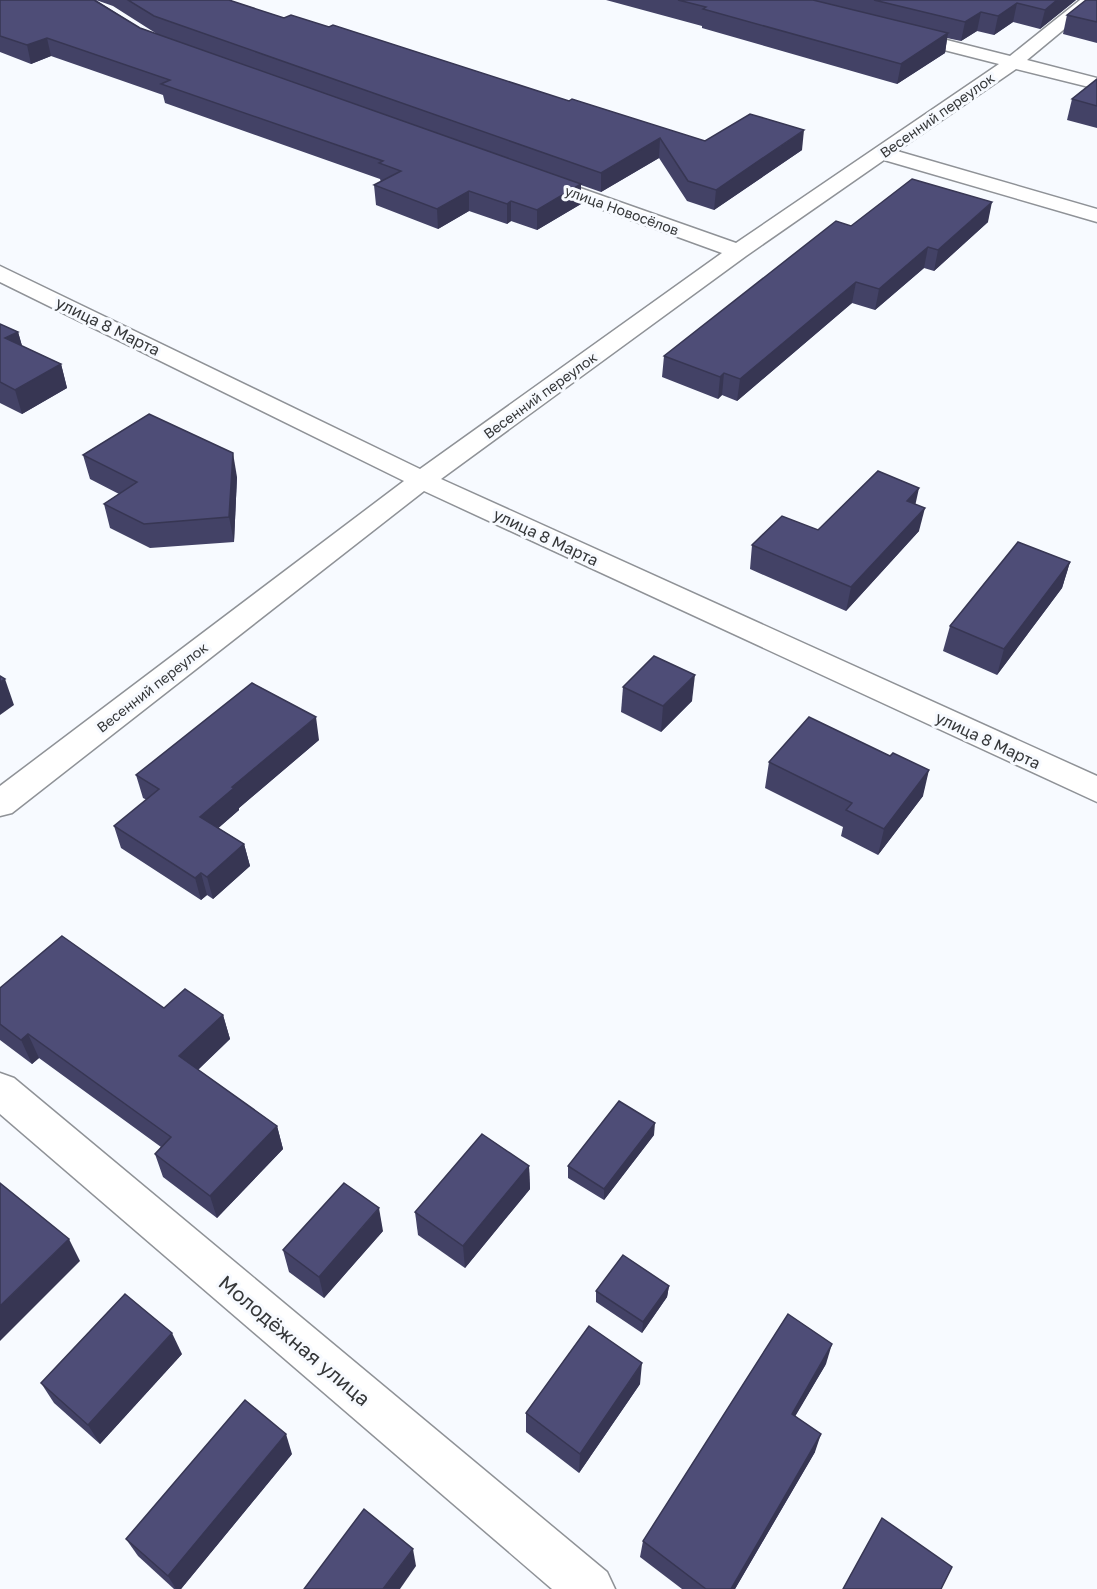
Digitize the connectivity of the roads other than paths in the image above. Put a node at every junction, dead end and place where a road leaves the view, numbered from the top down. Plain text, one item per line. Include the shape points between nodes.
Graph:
1 (1090, 0) edge
2 (891, 31) edge
3 (1014, 62) junction
4 (1097, 84) edge
5 (882, 153) junction
6 (516, 172) edge
7 (1097, 216) edge
8 (738, 251) junction
9 (0, 273) edge
10 (422, 480) junction
11 (1097, 790) edge
12 (0, 804) edge
13 (0, 1090) edge
14 (590, 1589) edge

1 - 3 street, Весенний переулок
2 - 3 street
3 - 4 street
3 - 5 street, Весенний переулок
5 - 7 street
5 - 8 street, Весенний переулок
6 - 8 street, улица Новосёлов
8 - 10 street, Весенний переулок
9 - 10 street, улица 8 Марта
10 - 11 street, улица 8 Марта
10 - 12 street, Весенний переулок
13 - 14 street, Молодёжная улица

